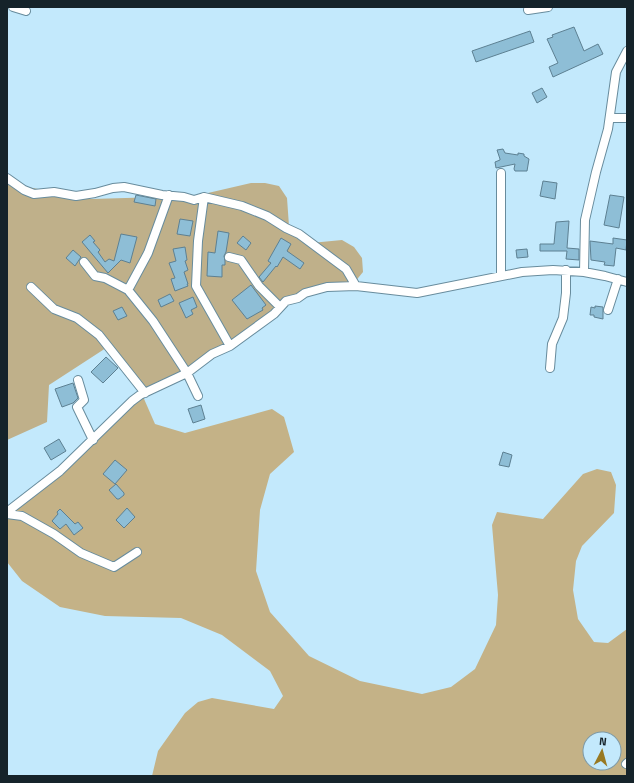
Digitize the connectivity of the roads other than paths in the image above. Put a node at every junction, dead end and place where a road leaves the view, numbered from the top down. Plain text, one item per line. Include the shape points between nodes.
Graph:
1 (13, 7) edge
2 (548, 7) edge
3 (528, 10) dead end
4 (26, 11) dead end
5 (627, 51) edge
6 (610, 118) junction
7 (627, 118) edge
8 (501, 173) dead end
9 (7, 178) edge
10 (169, 195) junction
11 (204, 197) junction
12 (229, 257) dead end
13 (84, 262) dead end
14 (566, 270) junction
15 (584, 272) junction
16 (501, 276) junction
17 (618, 279) junction
18 (627, 282) edge
19 (356, 286) junction
20 (31, 287) dead end
21 (128, 290) junction
22 (280, 307) junction
23 (608, 310) dead end
24 (230, 346) junction
25 (550, 368) dead end
26 (187, 373) junction
27 (78, 380) dead end
28 (145, 393) junction
29 (198, 396) dead end
30 (93, 440) junction
31 (7, 513) edge
32 (137, 552) dead end

1 - 4 street
2 - 3 street
5 - 6 street via 616,72
6 - 7 street
6 - 15 street via 585,220
8 - 16 street
9 - 10 street via 34,194 54,192 76,196 124,187
10 - 11 street via 194,200
10 - 21 street via 148,253
11 - 19 street via 242,206 267,216 299,234 346,269
11 - 24 street via 198,241 196,286
12 - 22 street via 241,260 259,286
13 - 21 street via 95,276 105,278
14 - 15 street
14 - 16 street via 522,272
14 - 25 street via 563,318 552,344
15 - 17 street
16 - 19 street via 417,293
17 - 18 street
17 - 23 street
19 - 22 street via 328,287 305,293 298,298 286,300
20 - 28 street via 54,309 77,318 99,335
21 - 26 street via 153,321
22 - 24 street
24 - 26 street via 212,354
26 - 28 street
26 - 29 street
27 - 30 street via 84,400 77,407
28 - 30 street via 132,401
30 - 31 street via 60,472
31 - 32 street via 22,516 81,553 114,567

